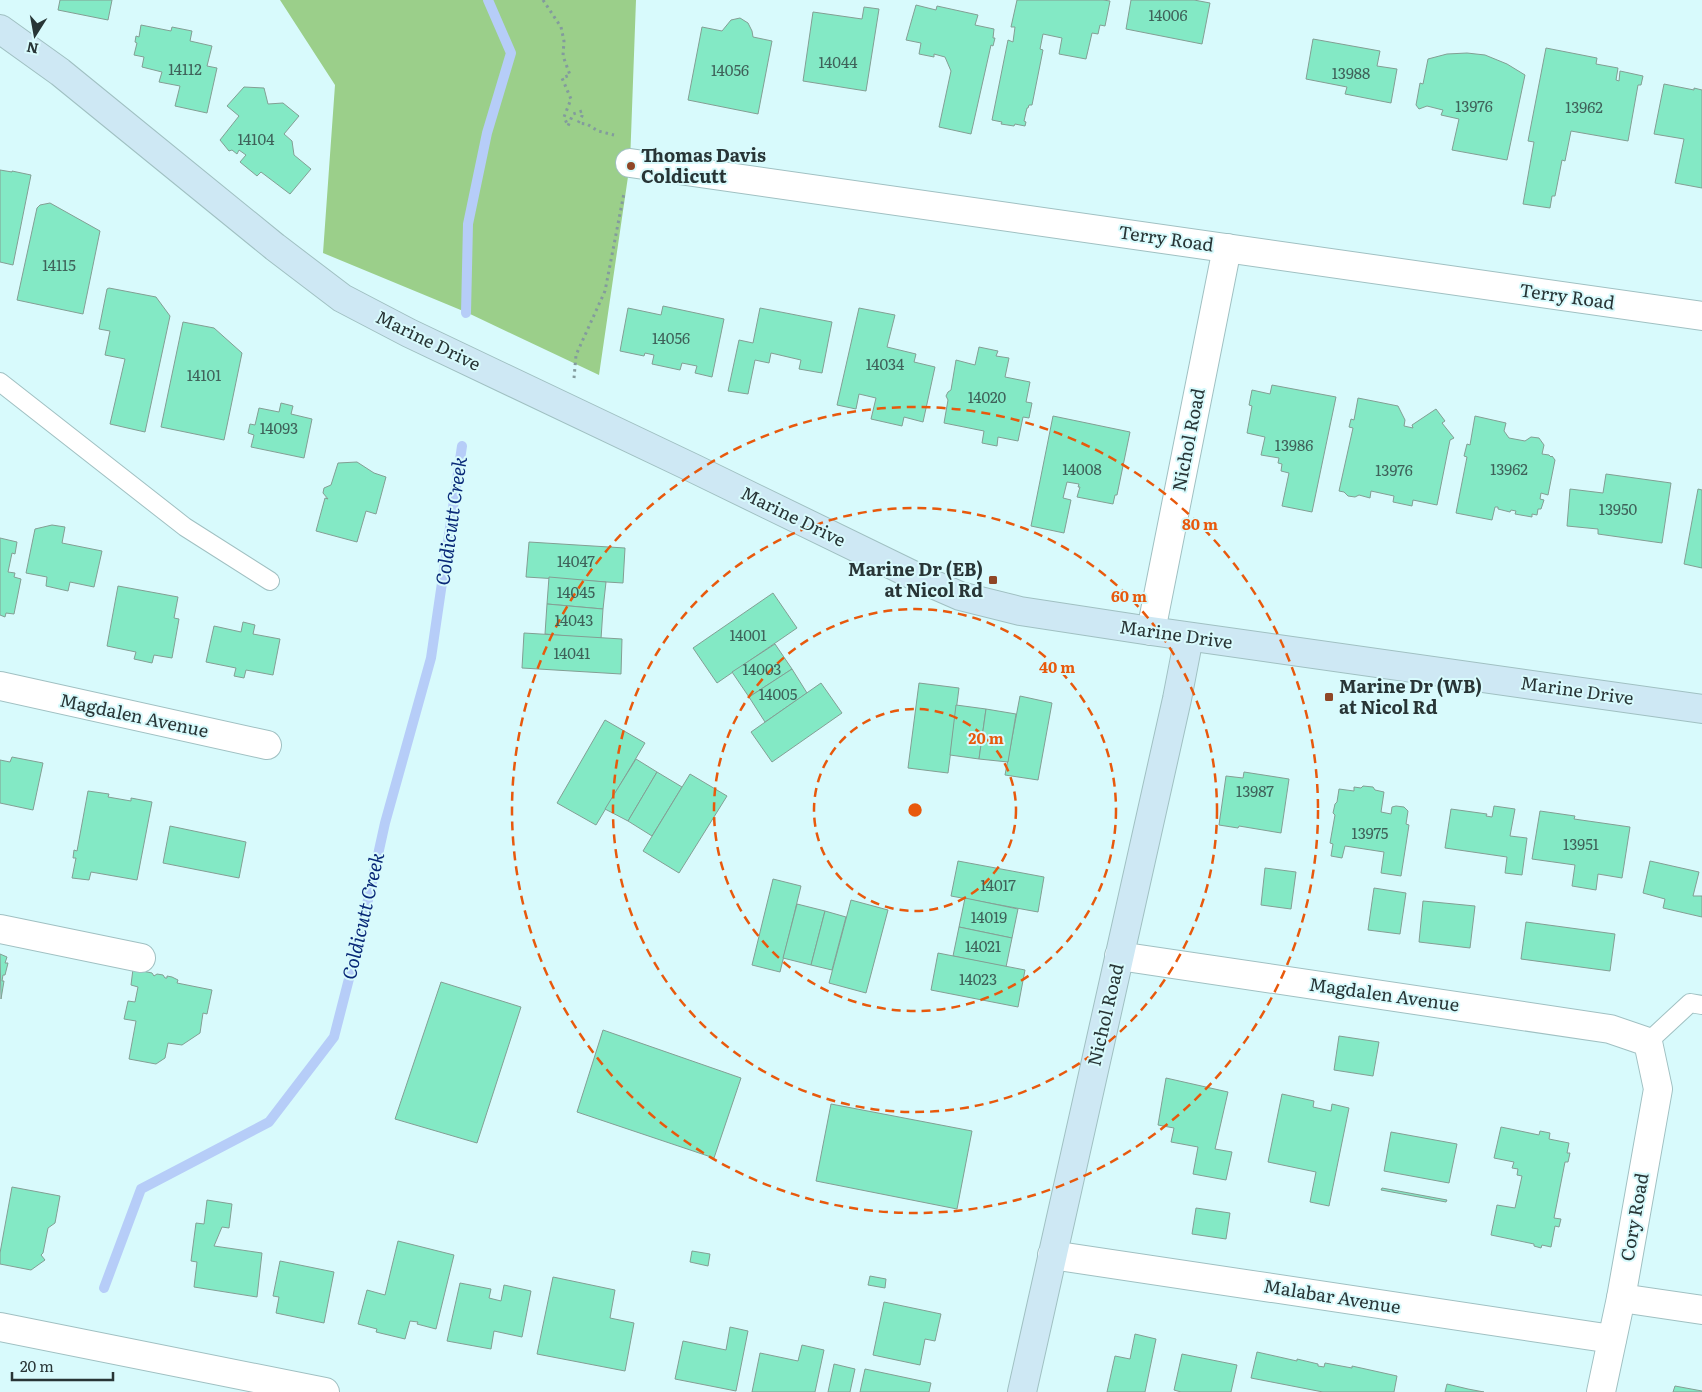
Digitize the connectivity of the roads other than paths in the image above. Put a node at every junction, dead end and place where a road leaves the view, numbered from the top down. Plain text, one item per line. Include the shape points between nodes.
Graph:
1 (0, 29) edge
2 (630, 163) road end
3 (1227, 248) junction
4 (1702, 316) edge
5 (0, 382) edge
6 (270, 581) dead end
7 (1151, 631) junction
8 (1189, 637) junction
9 (0, 686) edge
10 (1702, 709) edge
11 (267, 745) dead end
12 (0, 929) edge
13 (1119, 956) junction
14 (141, 958) dead end
15 (1702, 1005) edge
16 (1648, 1042) junction
17 (1052, 1254) junction
18 (1621, 1298) junction
19 (1702, 1310) edge
20 (0, 1327) edge
21 (1612, 1340) junction
22 (325, 1392) edge
23 (1022, 1392) edge
24 (1601, 1392) edge

1 - 7 street, Marine Drive via 60,72 342,298 960,596 1020,611
2 - 3 street, Terry Road
3 - 4 street, Terry Road
3 - 7 street, Nichol Road
5 - 6 lane via 185,527
7 - 8 street, Marine Drive
8 - 10 street, Marine Drive
8 - 13 street, Nichol Road
9 - 11 street, Magdalen Avenue
12 - 14 street
13 - 16 street, Magdalen Avenue via 1610,1029
13 - 17 street, Nichol Road
15 - 16 lane via 1690,1003
16 - 18 street, Cory Road via 1658,1089
17 - 21 street, Malabar Avenue
17 - 23 street, Nichol Road
18 - 19 street
18 - 21 street, Cory Road
20 - 22 street
21 - 24 street, Cory Road

